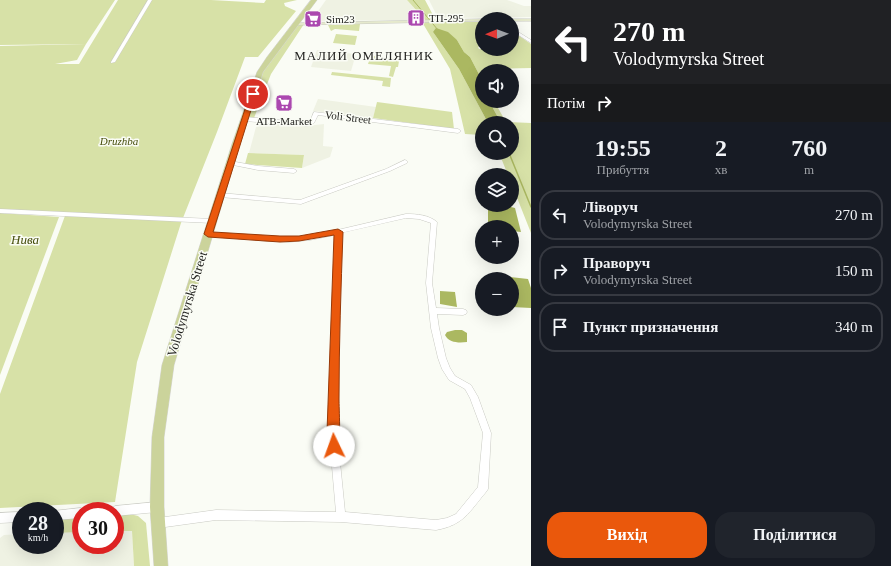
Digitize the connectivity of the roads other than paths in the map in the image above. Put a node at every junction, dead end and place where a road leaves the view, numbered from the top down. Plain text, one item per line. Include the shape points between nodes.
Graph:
1 (150, 0) edge
2 (314, 0) edge
3 (475, 20) edge
4 (519, 20) edge
5 (531, 20) edge
6 (296, 24) junction
7 (519, 34) edge
8 (531, 42) edge
9 (112, 62) dead end
10 (245, 119) junction
11 (458, 131) dead end
12 (405, 162) dead end
13 (230, 164) junction
14 (294, 171) dead end
15 (220, 195) junction
16 (0, 211) edge
17 (212, 221) junction
18 (338, 232) junction
19 (208, 234) junction
20 (433, 311) junction
21 (463, 312) dead end
22 (157, 507) junction
23 (124, 510) edge
24 (12, 517) edge
25 (341, 517) junction
26 (0, 518) edge
27 (158, 523) junction
28 (161, 566) edge

1 - 9 street
2 - 6 main road, Volodymyrska Street
3 - 6 street
4 - 5 street
6 - 10 main road, Volodymyrska Street via 260,72
7 - 8 street
10 - 11 street, Voli Street via 307,124 312,122 316,113
10 - 13 main road, Volodymyrska Street
12 - 15 street via 300,202
13 - 14 street
13 - 15 main road, Volodymyrska Street
15 - 17 main road, Volodymyrska Street
16 - 17 street
17 - 19 main road, Volodymyrska Street
18 - 19 street via 299,239
18 - 20 street via 416,215 434,222 429,283
18 - 25 street via 333,432
19 - 22 main road, Volodymyrska Street via 168,365 158,437
20 - 21 street
20 - 25 street via 446,369 452,378 468,387 487,433 483,489 459,517 448,523 436,525
22 - 23 street
22 - 27 main road, Volodymyrska Street
24 - 26 street
25 - 27 street via 216,515
27 - 28 main road, Volodymyrska Street

